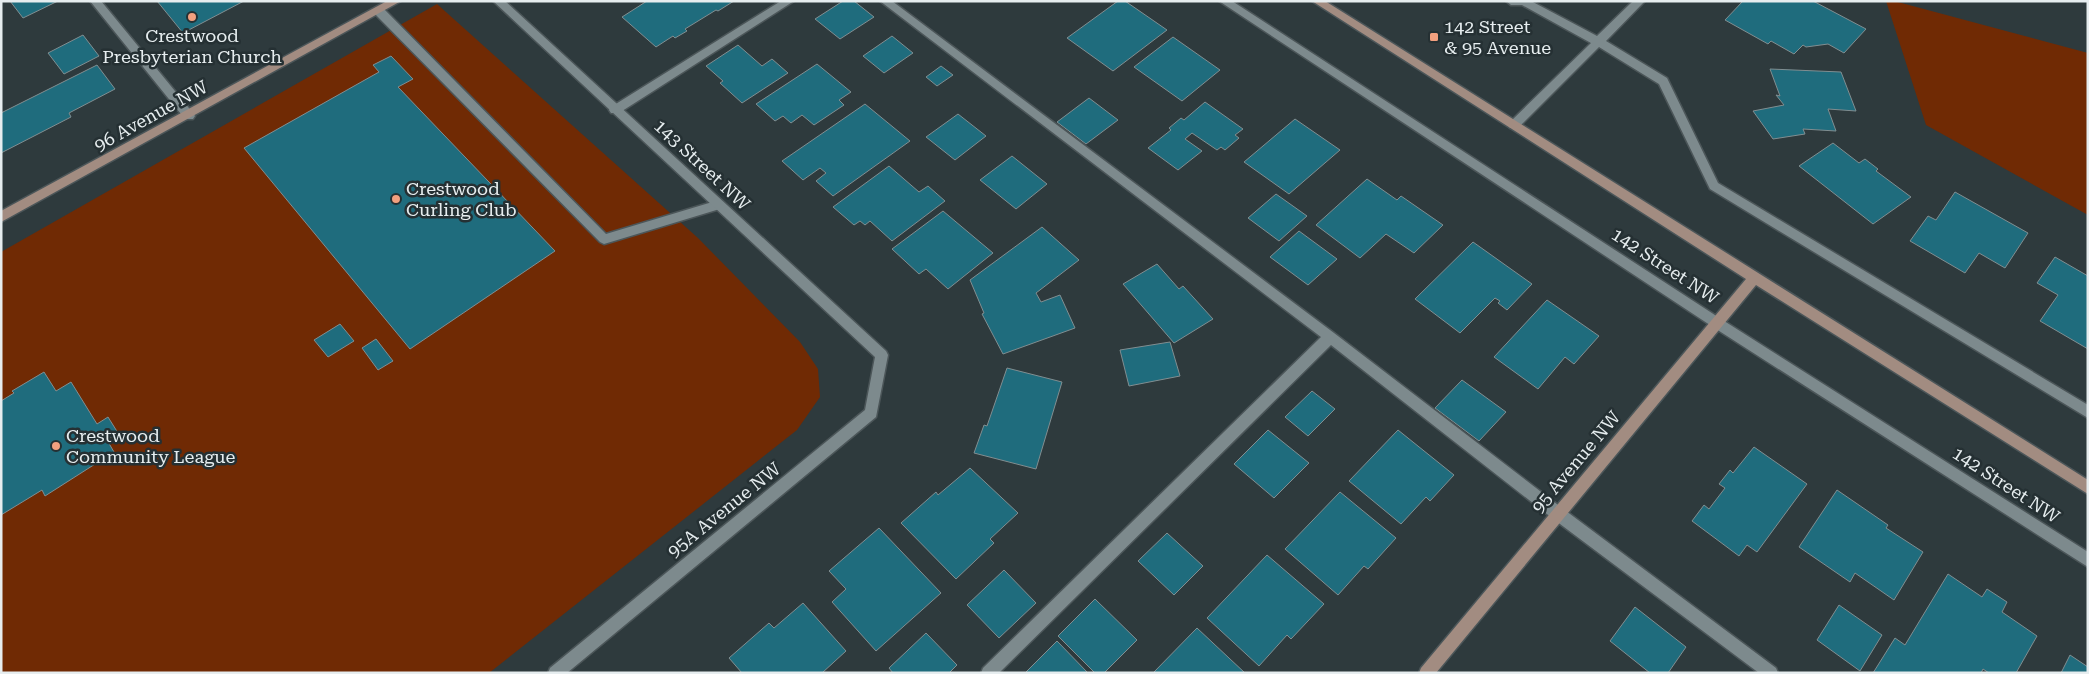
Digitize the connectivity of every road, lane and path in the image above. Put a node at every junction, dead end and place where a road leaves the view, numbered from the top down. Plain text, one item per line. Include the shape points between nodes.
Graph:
1 (95, 1) edge
2 (396, 1) edge
3 (498, 1) edge
4 (789, 1) edge
5 (885, 1) edge
6 (1224, 1) edge
7 (1317, 1) edge
8 (1511, 1) edge
9 (1640, 1) edge
10 (379, 10) junction
11 (1599, 42) junction
12 (615, 110) junction
13 (189, 116) junction
14 (1514, 125) junction
15 (719, 205) junction
16 (1, 218) edge
17 (1755, 276) junction
18 (1717, 322) junction
19 (1330, 337) junction
20 (882, 355) joint
21 (2088, 412) edge
22 (2088, 488) edge
23 (1557, 513) junction
24 (2088, 560) edge
25 (555, 673) edge
26 (988, 673) edge
27 (1426, 673) edge
28 (1771, 673) edge

1 - 13 street
2 - 10 street, 96 Avenue NW
3 - 12 street, 143 Street NW
4 - 12 street
5 - 19 street
6 - 18 street, 142 Street NW
7 - 14 street
8 - 11 street via 1524,2
9 - 11 street
10 - 13 street, 96 Avenue NW
10 - 15 street via 604,239
11 - 14 street
11 - 21 street via 1663,81 1714,186
12 - 15 street, 143 Street NW
13 - 16 street, 96 Avenue NW
14 - 17 street
15 - 20 street, 143 Street NW
17 - 18 street, 95 Avenue NW
17 - 22 street
18 - 23 street, 95 Avenue NW
18 - 24 street, 142 Street NW
19 - 23 street
19 - 26 street
20 - 25 street, 95A Avenue NW via 871,413
23 - 27 street, 95 Avenue NW
23 - 28 street

